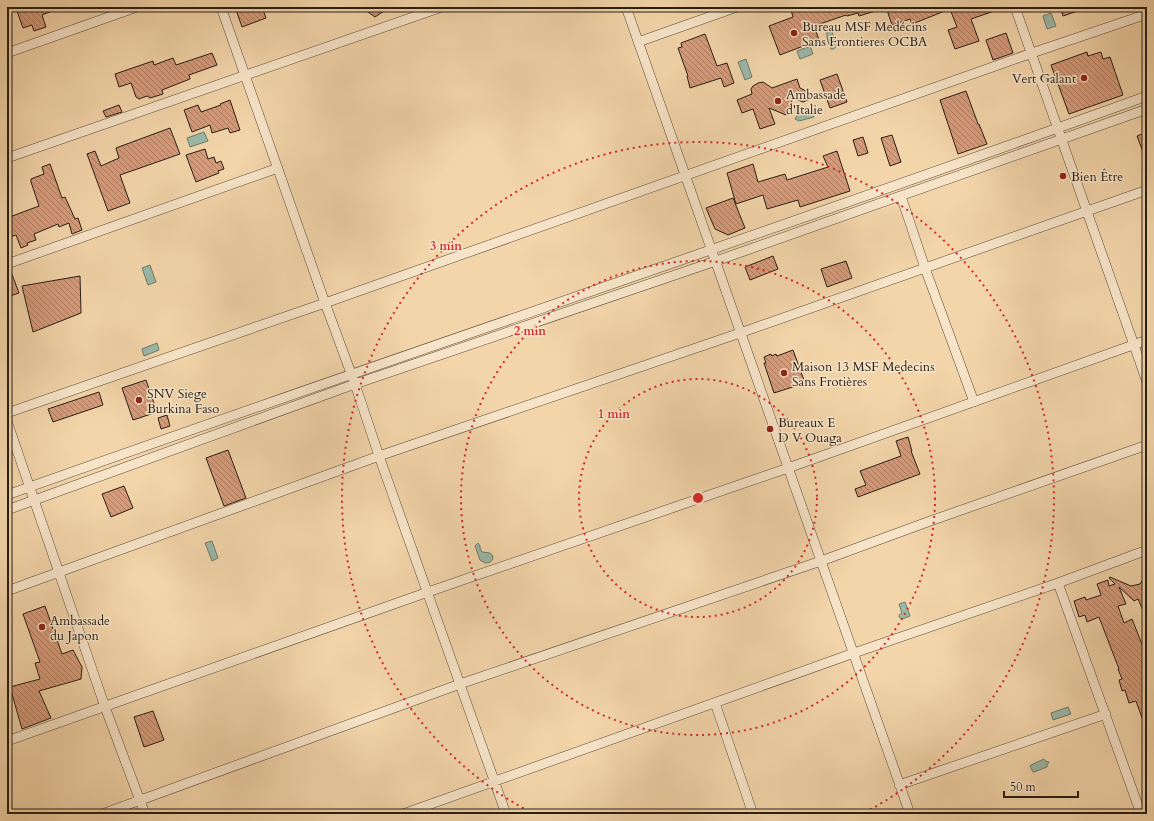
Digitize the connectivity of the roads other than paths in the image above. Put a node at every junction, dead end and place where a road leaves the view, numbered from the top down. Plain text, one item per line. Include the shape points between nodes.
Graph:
1 (137, 7) edge
2 (221, 7) edge
3 (442, 7) edge
4 (626, 7) edge
5 (737, 7) edge
6 (1015, 7) edge
7 (1147, 14) edge
8 (638, 42) junction
9 (7, 53) edge
10 (1032, 53) junction
11 (245, 76) junction
12 (1147, 96) edge
13 (1147, 109) edge
14 (1058, 128) junction
15 (1061, 139) junction
16 (7, 158) edge
17 (278, 168) junction
18 (686, 176) junction
19 (1147, 190) edge
20 (901, 196) junction
21 (1088, 211) junction
22 (712, 250) junction
23 (716, 261) junction
24 (7, 264) edge
25 (925, 268) junction
26 (325, 303) junction
27 (740, 334) junction
28 (1147, 340) edge
29 (1134, 344) junction
30 (351, 374) junction
31 (1147, 382) edge
32 (355, 384) junction
33 (974, 402) junction
34 (7, 413) edge
35 (7, 421) edge
36 (1147, 445) edge
37 (379, 456) junction
38 (788, 468) junction
39 (30, 487) junction
40 (7, 495) edge
41 (34, 500) junction
42 (7, 510) edge
43 (1147, 550) edge
44 (821, 561) junction
45 (59, 572) junction
46 (1058, 583) junction
47 (7, 591) edge
48 (428, 592) junction
49 (854, 653) junction
50 (460, 684) junction
51 (715, 703) junction
52 (106, 706) junction
53 (1106, 714) junction
54 (7, 741) edge
55 (494, 782) junction
56 (899, 785) junction
57 (141, 800) junction
58 (102, 814) edge
59 (145, 814) edge
60 (403, 814) edge
61 (506, 814) edge
62 (753, 814) edge
63 (910, 814) edge
64 (1141, 814) edge

1 - 9 street
2 - 11 street
3 - 11 street
4 - 8 street
5 - 8 street
6 - 10 street
7 - 10 street
8 - 18 street
10 - 14 street
10 - 18 street
11 - 16 street
11 - 17 street
12 - 14 street
13 - 15 street
14 - 15 street
14 - 22 street
15 - 20 street
15 - 21 street
17 - 24 street
17 - 26 street
18 - 22 street
18 - 26 street
19 - 21 street
20 - 23 street
20 - 25 street
21 - 25 street
21 - 29 street
22 - 23 street
22 - 30 street
23 - 27 street
23 - 32 street
25 - 27 street
25 - 33 street
26 - 30 street
26 - 34 street
27 - 37 street
27 - 38 street
28 - 29 street
29 - 31 street
29 - 33 street
30 - 32 street
30 - 39 street
32 - 37 street
32 - 41 street
33 - 38 street
35 - 39 street
36 - 44 street
37 - 45 street
37 - 48 street
38 - 44 street
38 - 48 street
39 - 40 street
39 - 41 street
41 - 42 street
41 - 45 street
43 - 46 street
44 - 49 street
44 - 50 street
45 - 47 street
45 - 52 street
46 - 49 street
46 - 53 street
48 - 50 street
48 - 52 street
49 - 51 street
49 - 56 street
50 - 55 street
50 - 57 street
51 - 55 street
51 - 62 street
52 - 54 street
52 - 57 street
53 - 56 street
53 - 64 street
55 - 60 street
55 - 61 street
56 - 63 street
57 - 58 street
57 - 59 street

